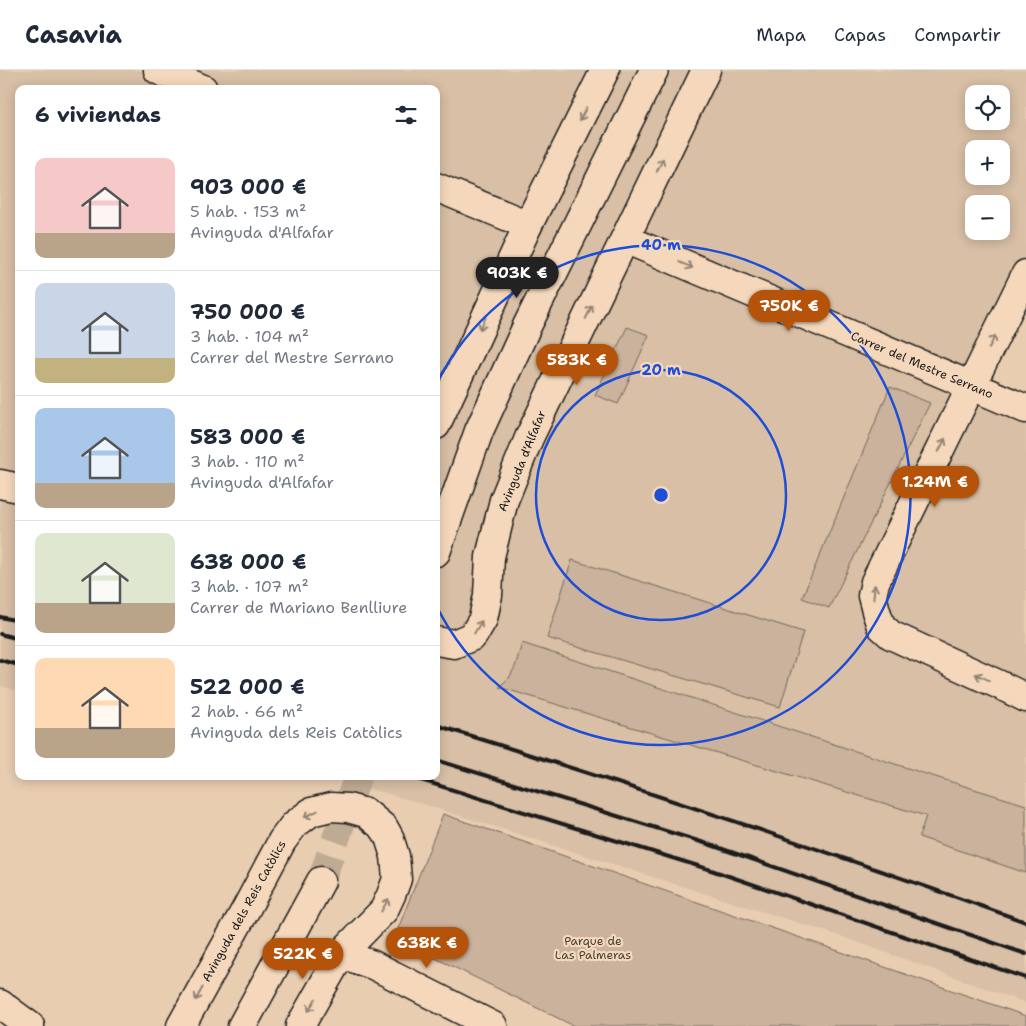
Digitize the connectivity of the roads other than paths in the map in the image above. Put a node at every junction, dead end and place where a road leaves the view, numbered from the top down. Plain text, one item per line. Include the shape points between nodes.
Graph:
1 (158, 70) edge
2 (605, 70) edge
3 (654, 70) edge
4 (706, 70) edge
5 (194, 85) edge
6 (440, 189) edge
7 (528, 225) junction
8 (625, 240) junction
9 (1026, 274) edge
10 (970, 386) junction
11 (1026, 409) edge
12 (440, 416) edge
13 (0, 484) edge
14 (15, 487) edge
15 (440, 541) edge
16 (440, 642) edge
17 (1026, 698) edge
18 (321, 881) tunnel mouth
19 (342, 954) junction
20 (0, 1004) edge
21 (30, 1026) edge
22 (181, 1026) edge
23 (242, 1026) edge
24 (300, 1026) edge
25 (493, 1026) edge

1 - 5 street
2 -> 7 street
3 - 15 street via 519,343 480,431
8 -> 4 street, Avinguda d'Alfafar
6 - 7 street
7 -> 12 street
8 -> 10 street, Carrer del Mestre Serrano
16 -> 8 street, Avinguda d'Alfafar via 454,644 473,636 483,618 490,557 504,500 529,438
10 -> 9 street
10 - 11 street, Carrer del Mestre Serrano
17 -> 10 street via 891,635 881,626 872,596 875,582
13 - 14 street
18 - 23 street
19 -> 22 street, Avinguda dels Reis Catòlics via 384,910 397,879 395,856 384,828 366,813 331,807 311,812 294,825 282,841
19 -> 24 street, Avinguda dels Reis Catòlics
19 - 25 street via 373,965
20 - 21 street

